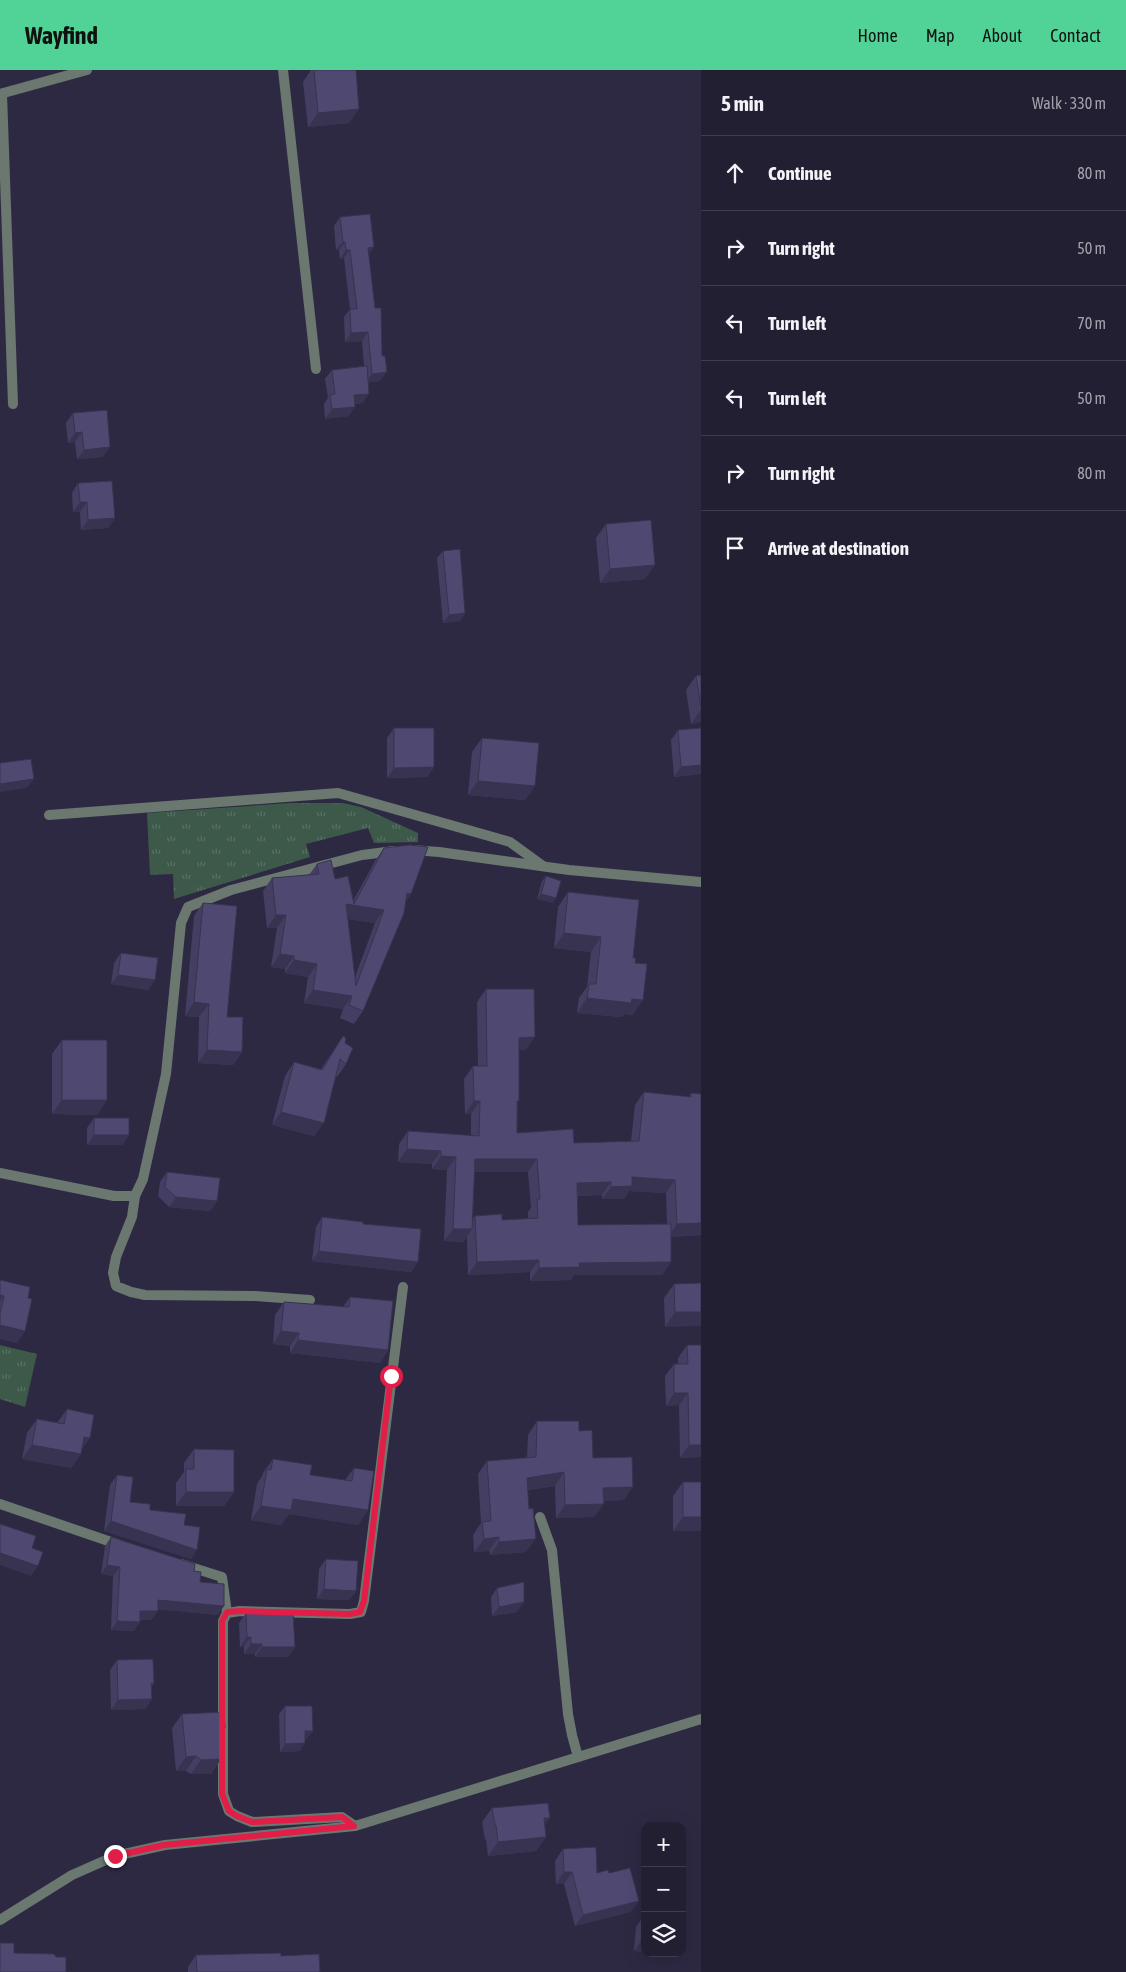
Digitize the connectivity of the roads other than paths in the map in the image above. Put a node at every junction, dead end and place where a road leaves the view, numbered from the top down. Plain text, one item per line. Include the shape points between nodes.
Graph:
1 (87, 70) edge
2 (283, 70) edge
3 (1, 94) edge
4 (316, 369) dead end
5 (13, 404) dead end
6 (49, 815) dead end
7 (544, 866) junction
8 (701, 882) edge
9 (0, 1173) edge
10 (136, 1196) junction
11 (403, 1287) dead end
12 (310, 1300) dead end
13 (0, 1504) edge
14 (540, 1517) dead end
15 (132, 1548) edge
16 (174, 1562) edge
17 (227, 1612) junction
18 (701, 1719) edge
19 (578, 1757) junction
20 (354, 1826) junction
21 (0, 1920) edge

1 - 3 street
2 - 4 street
3 - 5 street
6 - 7 street via 338,793 510,842
7 - 8 street
7 - 10 street via 412,850 362,854 231,890 188,907 181,923 166,1074 143,1179
9 - 10 street via 114,1196
10 - 12 street via 132,1217 116,1257 113,1272 116,1286 145,1295
11 - 17 street via 364,1601 360,1612
13 - 15 street
14 - 19 street via 552,1550 568,1714
16 - 17 street via 222,1577
17 - 20 street via 222,1621 222,1794 229,1811 252,1822 342,1817
18 - 19 street
19 - 20 street
20 - 21 street via 164,1845 115,1856 72,1875

